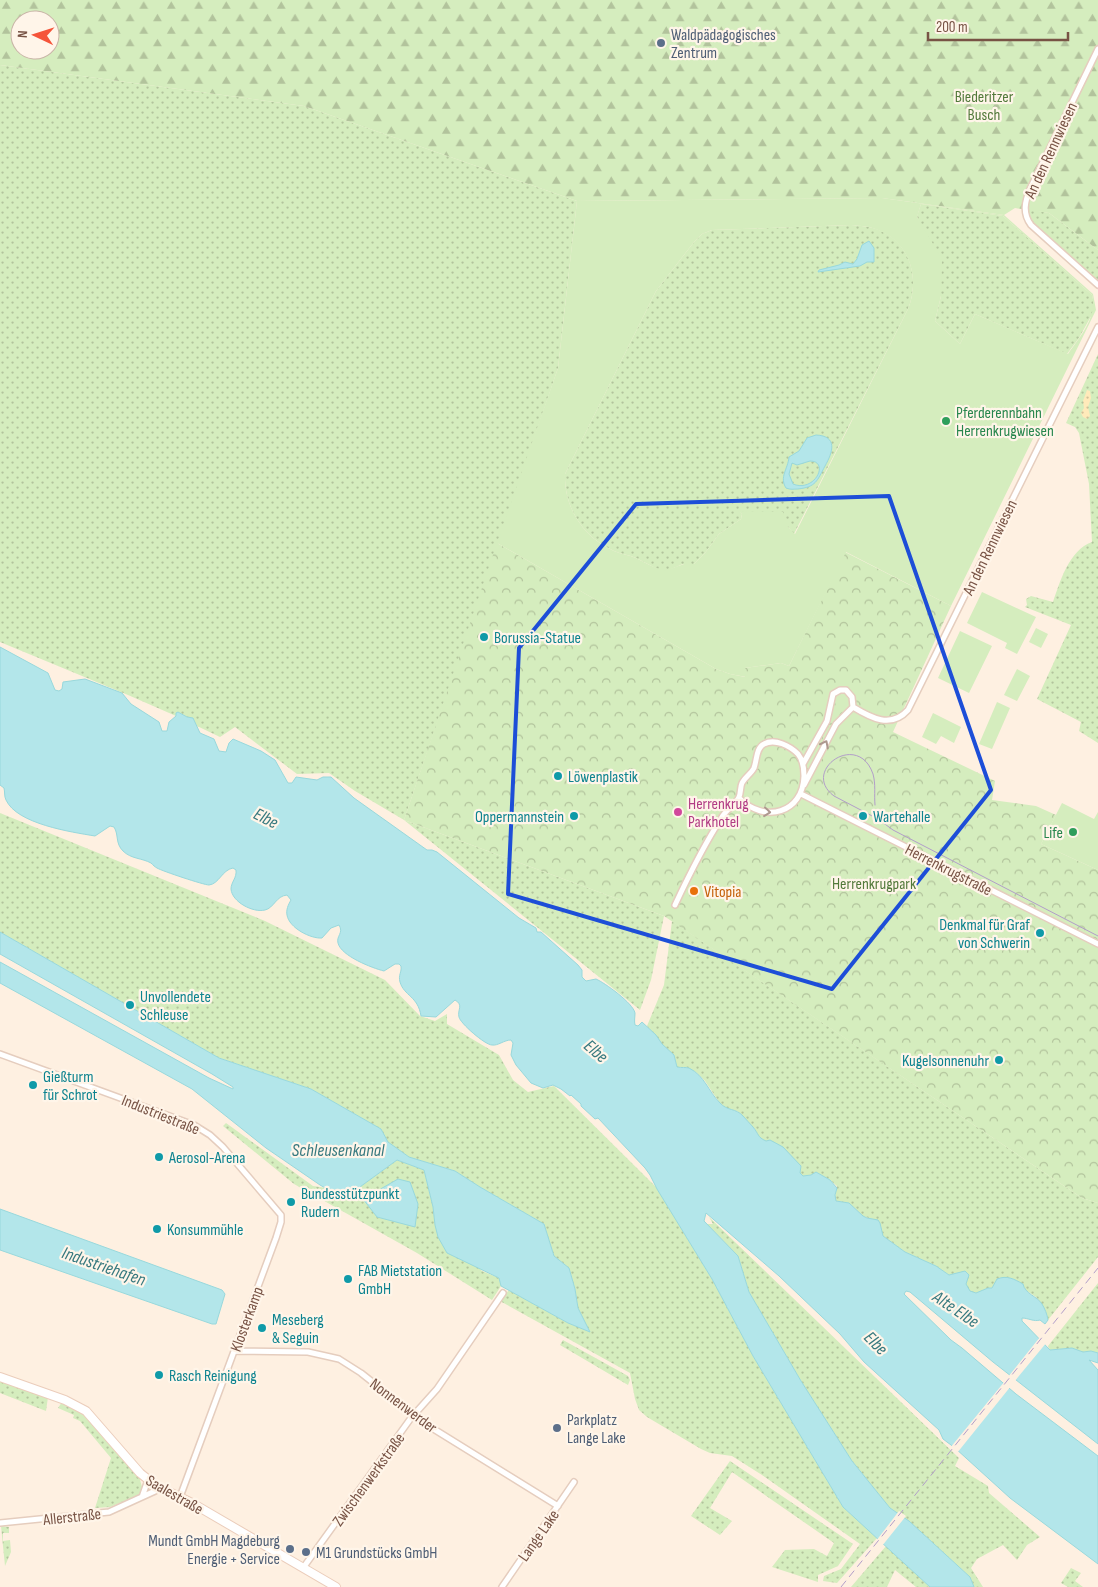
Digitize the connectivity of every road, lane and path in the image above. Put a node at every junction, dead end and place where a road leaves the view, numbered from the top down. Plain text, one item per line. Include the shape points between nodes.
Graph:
1 (1098, 49) edge
2 (1098, 285) edge
3 (1098, 327) edge
4 (853, 707) junction
5 (803, 764) junction
6 (804, 787) junction
7 (801, 794) junction
8 (739, 798) junction
9 (675, 904) dead end
10 (1098, 944) edge
11 (0, 1054) edge
12 (280, 1226) joint
13 (503, 1293) dead end
14 (235, 1350) junction
15 (0, 1377) edge
16 (414, 1416) junction
17 (148, 1480) junction
18 (574, 1482) dead end
19 (158, 1487) junction
20 (141, 1497) junction
21 (180, 1497) junction
22 (558, 1506) junction
23 (0, 1523) edge
24 (303, 1568) junction
25 (336, 1587) edge
26 (502, 1587) edge

1 - 2 street, An den Rennwiesen via 1030,189 1025,209 1031,224
3 - 4 street, An den Rennwiesen via 908,710 896,720 887,721
4 - 5 street via 848,691 833,694 827,718
6 -> 4 street via 836,724
5 - 6 street
5 - 8 street via 797,753 782,744 762,745 752,770 742,784
6 - 7 street
8 -> 7 street via 758,811 770,814 787,807
7 - 10 street, Herrenkrugstraße
8 - 9 street via 722,816
11 - 12 street, Industriestraße via 199,1128 223,1147 279,1212 282,1217
12 - 14 street, Klosterkamp
13 - 16 street, Zwischenwerkstraße via 435,1392
14 - 16 street, Nonnenwerder via 308,1352 339,1359
14 - 21 street, Klosterkamp
15 - 17 main road, Saalestraße via 65,1400 86,1411
16 - 22 street, Nonnenwerder
16 - 24 street, Zwischenwerkstraße
17 - 19 main road, Saalestraße
17 - 20 street
18 - 22 street, Lange Lake
19 - 20 street, Allerstraße via 156,1492
19 - 21 main road, Saalestraße
20 - 23 street, Allerstraße via 106,1513
21 - 24 main road, Saalestraße
22 - 26 street, Lange Lake
24 - 25 main road, Saalestraße

